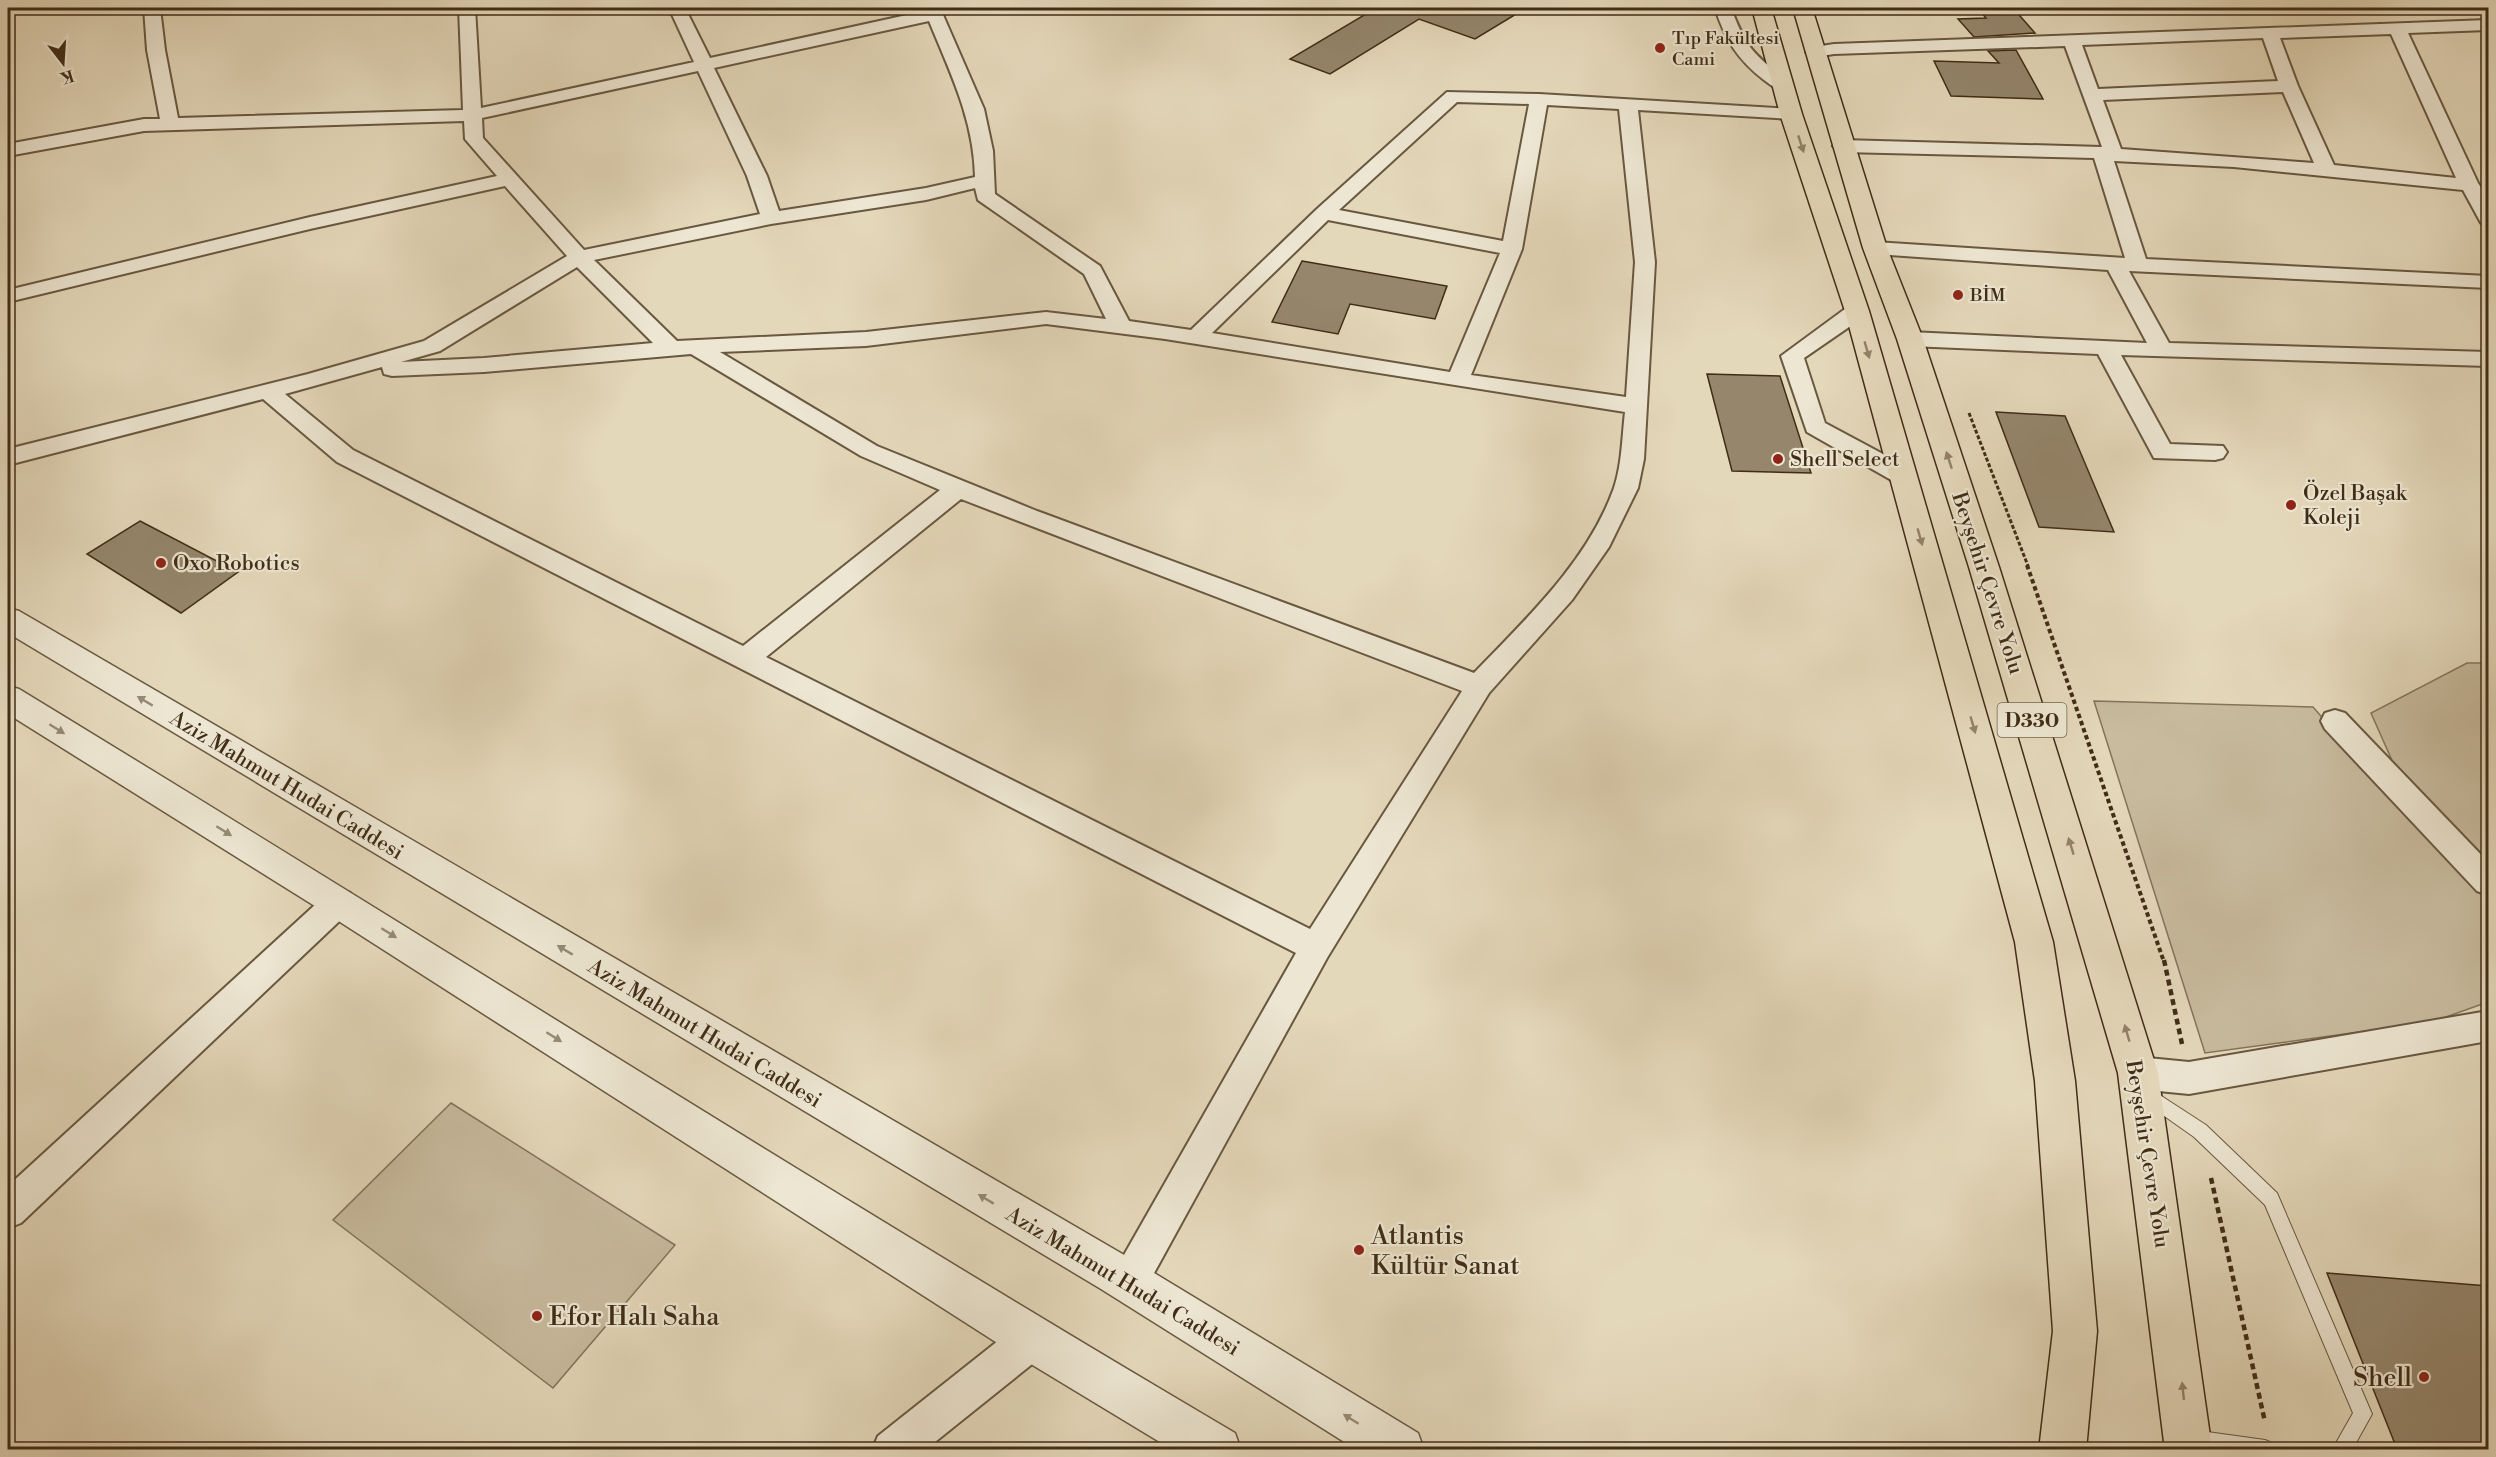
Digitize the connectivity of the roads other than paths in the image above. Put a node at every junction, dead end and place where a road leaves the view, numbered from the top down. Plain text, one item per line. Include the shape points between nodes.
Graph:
1 (152, 8) edge
2 (467, 8) edge
3 (677, 8) edge
4 (1723, 8) edge
5 (1761, 8) edge
6 (1802, 8) edge
7 (934, 11) edge
8 (2488, 25) edge
9 (2397, 28) junction
10 (2270, 33) junction
11 (2072, 42) junction
12 (1815, 52) junction
13 (703, 64) junction
14 (2289, 86) junction
15 (2090, 95) junction
16 (1539, 99) junction
17 (1787, 99) junction
18 (1628, 105) junction
19 (473, 115) junction
20 (171, 124) junction
21 (1842, 146) junction
22 (8, 150) edge
23 (2108, 154) junction
24 (2326, 168) junction
25 (510, 179) junction
26 (985, 180) junction
27 (2478, 193) edge
28 (1324, 213) junction
29 (771, 218) junction
30 (2488, 219) edge
31 (1875, 248) junction
32 (1512, 249) junction
33 (579, 257) junction
34 (2115, 264) junction
35 (2138, 265) junction
36 (2488, 282) edge
37 (8, 296) edge
38 (1857, 312) junction
39 (1121, 326) junction
40 (1196, 337) junction
41 (1910, 339) junction
42 (683, 348) junction
43 (2106, 348) junction
44 (2162, 350) junction
45 (2488, 359) edge
46 (344, 371) junction
47 (1458, 380) junction
48 (267, 391) junction
49 (1637, 406) junction
50 (2216, 452) dead end
51 (8, 457) edge
52 (1902, 475) junction
53 (958, 488) junction
54 (8, 619) edge
55 (745, 659) junction
56 (1479, 686) junction
57 (8, 698) edge
58 (2335, 721) dead end
59 (2488, 882) edge
60 (339, 902) junction
61 (1316, 948) junction
62 (2488, 1026) edge
63 (2139, 1082) junction
64 (8, 1210) edge
65 (1129, 1282) junction
66 (1032, 1339) junction
67 (2189, 1444) edge
68 (892, 1449) edge
69 (1218, 1449) edge
70 (1401, 1449) edge
71 (2062, 1449) edge
72 (2265, 1449) edge
73 (2341, 1449) edge

1 - 20 street
2 - 19 street
3 - 13 street
4 - 17 street via 1732,39
5 - 17 highway, D330
6 - 12 highway, Beyşehir Çevre Yolu / D330
7 - 13 street
7 - 26 street via 975,109 984,151
8 - 9 street
9 - 10 street
9 - 27 street
10 - 11 street
10 - 14 street
11 - 12 street
11 - 15 street
12 - 21 highway, Beyşehir Çevre Yolu / D330
13 - 19 street
13 - 29 street via 757,176
14 - 15 street
14 - 24 street
15 - 23 street
16 - 18 street
16 - 28 street via 1453,96
16 - 32 street
17 - 18 street
17 -> 38 highway, D330
18 - 49 street via 1645,262
19 - 20 street
19 - 25 street via 474,139
20 - 22 street via 144,125
21 - 23 street
21 - 31 highway, Beyşehir Çevre Yolu / D330
23 - 24 street
23 - 35 street
24 - 27 street
25 - 33 street
25 - 37 street
26 - 29 street via 926,194
26 - 39 street via 985,196 1094,270
27 - 30 street
28 - 32 street
28 - 40 street
29 - 33 street
31 - 34 street
31 - 41 highway, Beyşehir Çevre Yolu / D330
32 - 47 street
33 - 42 street
33 - 46 street via 432,346
34 - 35 street
34 - 44 street
35 - 36 street
38 -> 52 highway, D330
38 - 52 street via 1792,357 1815,427
39 - 40 street
39 - 42 street via 1046,318 866,339
40 - 47 street
41 - 43 street
63 -> 41 highway, Beyşehir Çevre Yolu / D330 via 2079,873
42 - 46 street via 484,365
42 - 53 street via 868,451
43 - 44 street
43 - 50 street via 2162,452
44 - 45 street
46 - 48 street
47 - 49 street
48 - 51 street
48 - 55 street via 345,456
49 - 56 street via 1626,487 1595,548 1533,629
52 -> 71 highway, D330 via 2034,942 2055,1081 2075,1331
53 - 55 street
53 - 56 street
65 -> 54 street, Aziz Mahmut Hudai Caddesi
55 - 61 street
56 - 61 street
57 -> 60 street
58 - 59 street
60 - 64 street
60 -> 66 street
61 - 65 street
62 - 63 street via 2189,1078
67 -> 63 highway, Beyşehir Çevre Yolu / D330
63 - 73 lane via 2200,1131 2271,1199 2363,1413
70 -> 65 street, Aziz Mahmut Hudai Caddesi
66 - 68 street
66 - 69 street
67 - 72 lane

